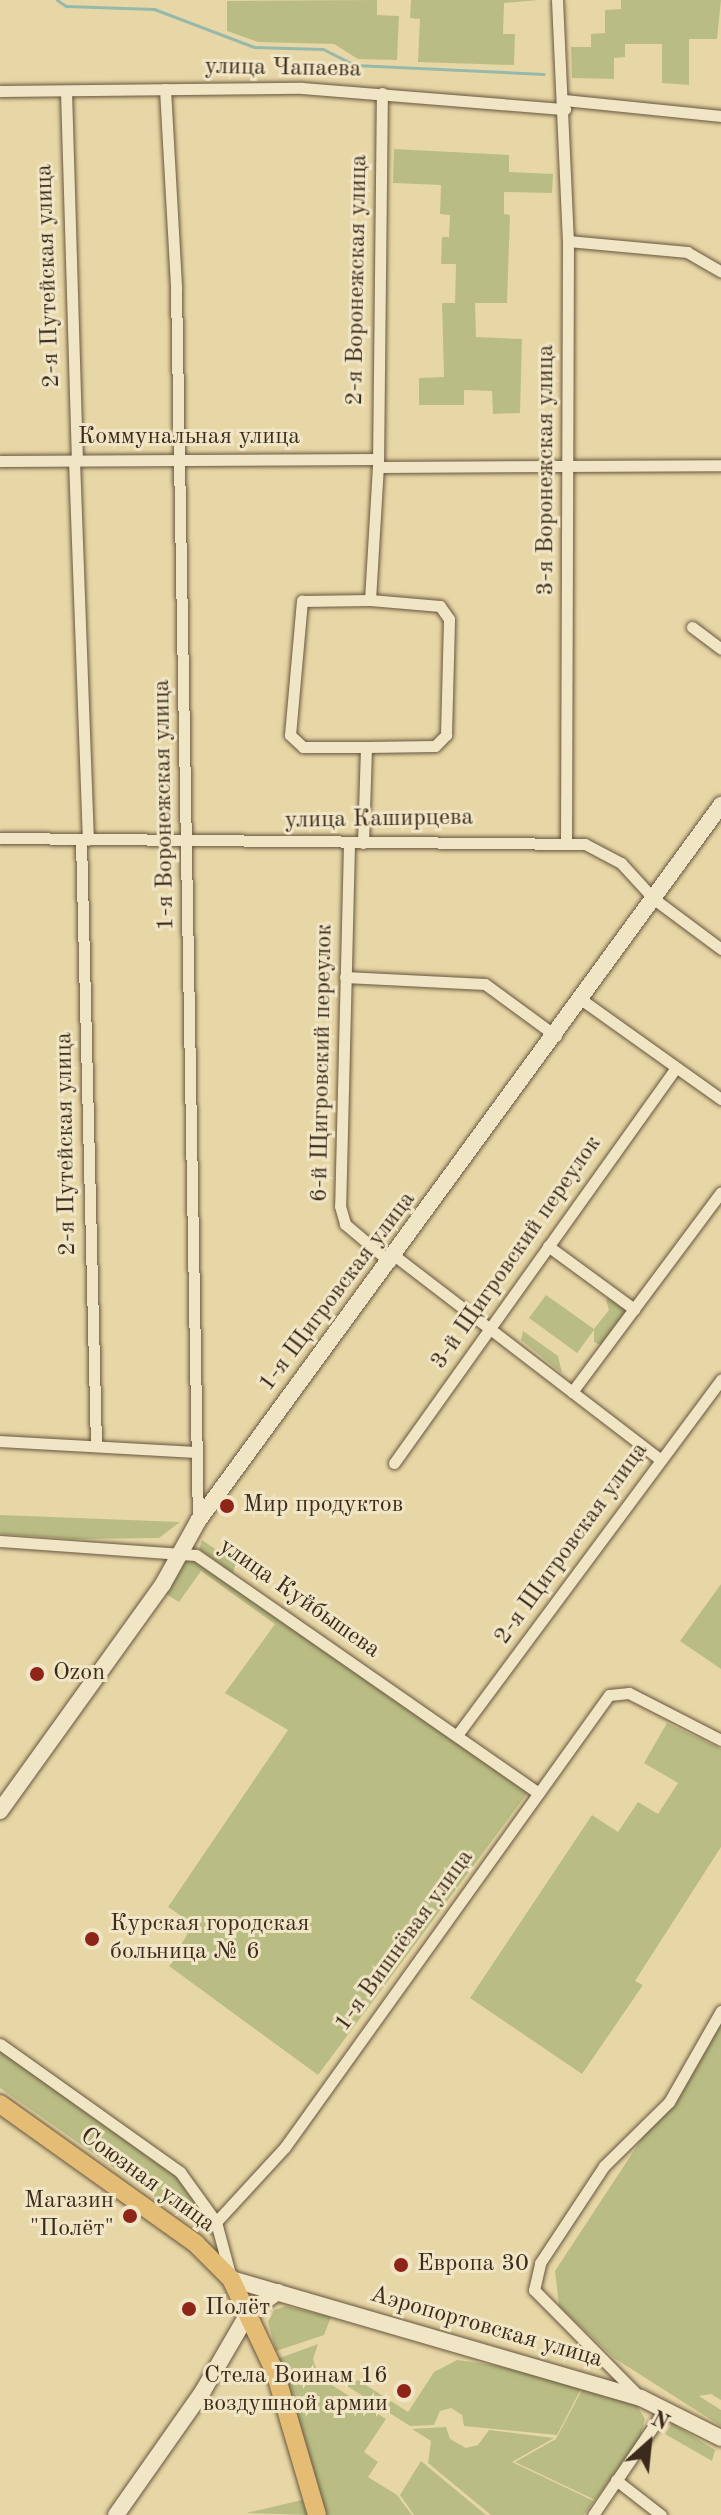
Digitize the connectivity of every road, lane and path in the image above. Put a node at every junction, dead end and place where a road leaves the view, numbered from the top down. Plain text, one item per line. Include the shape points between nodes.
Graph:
1 (557, 0) edge
2 (165, 89) junction
3 (0, 91) edge
4 (66, 91) junction
5 (382, 93) junction
6 (565, 104) junction
7 (721, 116) edge
8 (568, 241) junction
9 (721, 272) edge
10 (76, 460) junction
11 (0, 461) edge
12 (180, 461) junction
13 (378, 463) junction
14 (721, 465) edge
15 (570, 466) junction
16 (370, 600) junction
17 (692, 627) dead end
18 (721, 649) edge
19 (366, 747) junction
20 (721, 805) edge
21 (0, 838) edge
22 (84, 840) junction
23 (566, 841) junction
24 (189, 842) junction
25 (363, 843) junction
26 (349, 844) junction
27 (654, 899) junction
28 (721, 949) edge
29 (345, 977) junction
30 (582, 1000) junction
31 (556, 1036) junction
32 (676, 1068) junction
33 (721, 1099) edge
34 (721, 1192) edge
35 (548, 1246) junction
36 (392, 1259) junction
37 (634, 1309) junction
38 (491, 1328) junction
39 (721, 1379) edge
40 (572, 1392) junction
41 (0, 1441) edge
42 (96, 1446) junction
43 (195, 1452) junction
44 (661, 1460) junction
45 (394, 1463) dead end
46 (198, 1521) junction
47 (0, 1541) edge
48 (180, 1551) junction
49 (457, 1735) junction
50 (721, 1740) edge
51 (538, 1793) junction
52 (0, 1811) edge
53 (721, 2011) edge
54 (0, 2044) edge
55 (0, 2104) edge
56 (216, 2222) junction
57 (231, 2279) junction
58 (278, 2292) junction
59 (249, 2312) junction
60 (641, 2398) junction
61 (665, 2409) junction
62 (721, 2438) edge
63 (616, 2480) junction
64 (116, 2515) edge
65 (317, 2515) edge
66 (593, 2515) edge
67 (661, 2515) edge

1 - 6 street, 3-я Воронежская улица
2 - 4 street, улица Чапаева
2 - 5 street, улица Чапаева
2 - 12 street, 1-я Воронежская улица
3 - 4 street, улица Чапаева
4 - 10 street, 2-я Путейская улица
5 - 6 street, улица Чапаева
5 - 13 street, 2-я Воронежская улица
6 - 7 street, улица Чапаева
6 - 8 street, 3-я Воронежская улица
8 - 9 street via 687,252
8 - 15 street, 3-я Воронежская улица
10 - 11 street, Коммунальная улица
10 - 12 street, Коммунальная улица
10 - 22 street, 2-я Путейская улица
12 - 13 street, Коммунальная улица
12 - 24 street, 1-я Воронежская улица
13 - 15 street, Коммунальная улица
13 - 16 street, 2-я Воронежская улица
14 - 15 street, Коммунальная улица
15 - 23 street, 3-я Воронежская улица
16 - 19 street via 302,601 290,735 303,747
16 - 19 street via 447,611 447,677 442,741 435,746
17 - 18 street
19 - 25 street
20 - 27 street, 1-я Щигровская улица
21 - 22 street, улица Каширцева
22 - 24 street, улица Каширцева
22 - 42 street, 2-я Путейская улица
23 - 25 street, улица Каширцева
23 - 27 street, улица Каширцева via 605,851
24 - 26 street, улица Каширцева
24 - 43 street, 1-я Воронежская улица
25 - 26 street, улица Каширцева
26 - 29 street, 6-й Щигровский переулок
27 - 28 street, улица Каширцева
27 - 30 street, 1-я Щигровская улица
29 - 31 street via 485,984
29 - 36 street, 6-й Щигровский переулок via 340,1206 345,1224
30 - 31 street, 1-я Щигровская улица
30 - 32 street
31 - 36 street, 1-я Щигровская улица
32 - 33 street
32 - 35 street, 3-й Щигровский переулок
34 - 37 street
35 - 37 street
35 - 38 street, 3-й Щигровский переулок
36 - 38 street, 6-й Щигровский переулок
36 - 46 street, 1-я Щигровская улица
37 - 40 street
38 - 40 street, 6-й Щигровский переулок
38 - 45 street, 3-й Щигровский переулок
39 - 44 street, 2-я Щигровская улица
40 - 44 street, 6-й Щигровский переулок
41 - 42 street
42 - 43 street
43 - 46 street, 1-я Воронежская улица
44 - 49 street, 2-я Щигровская улица
46 - 48 street, 1-я Щигровская улица
47 - 48 street, улица Куйбышева
48 - 49 street, улица Куйбышева via 214,1566
48 - 52 street, 1-я Щигровская улица via 163,1584
49 - 51 street, улица Куйбышева
50 - 51 street, 1-я Вишнёвая улица via 629,1693 609,1695
51 - 56 street, 1-я Вишнёвая улица via 288,2144
53 - 60 street via 669,2102 604,2166 540,2263 534,2290
54 - 56 street via 180,2172
55 - 57 main road, Союзная улица via 196,2244
56 - 57 street
57 - 58 street, Аэропортовская улица
57 - 59 main road, Союзная улица
58 - 59 street
58 - 60 street, Аэропортовская улица
59 - 64 street via 203,2391
59 - 65 main road, Союзная улица via 279,2384
60 - 61 street, Аэропортовская улица
61 - 62 street, Аэропортовская улица
61 - 63 street
63 - 66 street
63 - 67 street

